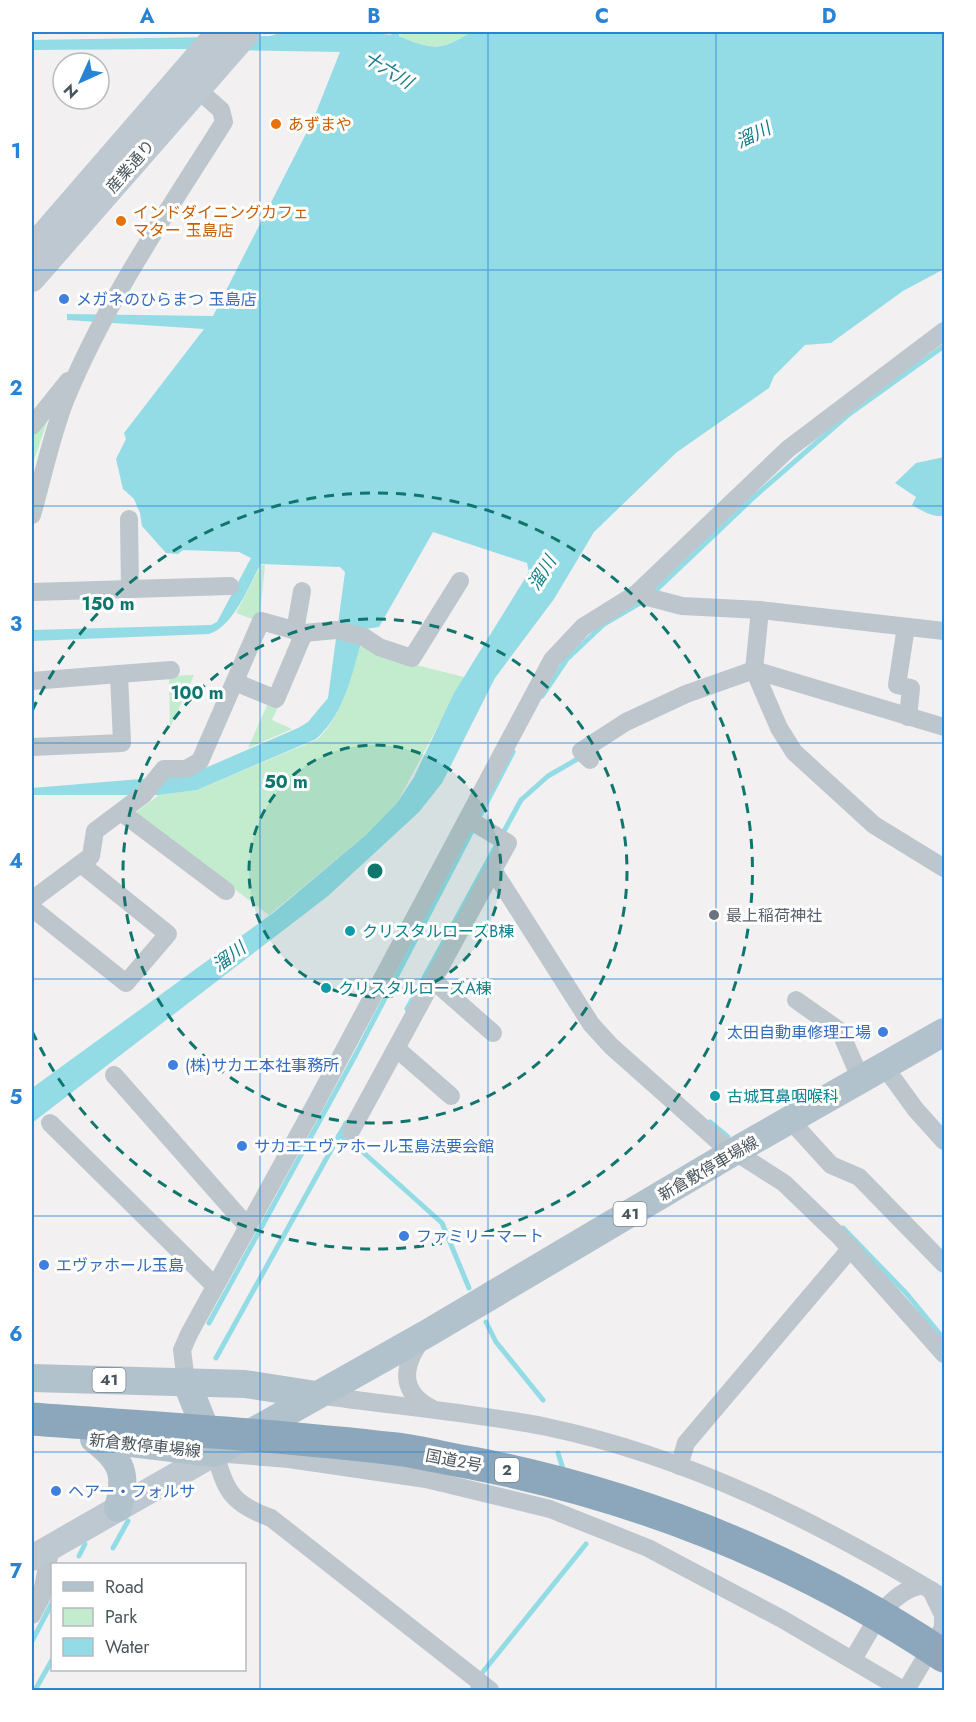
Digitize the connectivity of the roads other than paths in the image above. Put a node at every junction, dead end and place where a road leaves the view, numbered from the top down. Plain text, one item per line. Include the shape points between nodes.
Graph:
1 (247, 32) edge
2 (222, 39) edge
3 (189, 82) junction
4 (32, 248) edge
5 (32, 279) edge
6 (945, 331) edge
7 (85, 360) junction
8 (32, 426) edge
9 (32, 515) edge
10 (129, 519) dead end
11 (460, 581) dead end
12 (230, 586) dead end
13 (130, 590) junction
14 (302, 591) dead end
15 (32, 592) edge
16 (636, 594) junction
17 (760, 610) junction
18 (906, 627) junction
19 (945, 631) edge
20 (300, 632) junction
21 (171, 670) dead end
22 (119, 674) junction
23 (756, 675) junction
24 (32, 681) edge
25 (235, 682) junction
26 (909, 717) junction
27 (945, 727) edge
28 (32, 747) edge
29 (587, 756) dead end
30 (121, 813) junction
31 (484, 829) junction
32 (81, 864) junction
33 (496, 866) junction
34 (945, 868) edge
35 (226, 891) dead end
36 (32, 900) edge
37 (32, 908) edge
38 (435, 982) junction
39 (796, 1000) dead end
40 (945, 1032) edge
41 (493, 1033) dead end
42 (397, 1049) junction
43 (873, 1073) junction
44 (114, 1075) dead end
45 (451, 1096) dead end
46 (790, 1120) junction
47 (50, 1123) dead end
48 (351, 1131) dead end
49 (945, 1141) edge
50 (735, 1151) junction
51 (248, 1227) junction
52 (851, 1248) junction
53 (945, 1264) edge
54 (215, 1286) junction
55 (428, 1333) junction
56 (945, 1354) edge
57 (32, 1378) edge
58 (186, 1381) junction
59 (316, 1395) junction
60 (431, 1408) junction
61 (32, 1419) edge
62 (32, 1434) edge
63 (94, 1439) junction
64 (215, 1453) junction
65 (680, 1466) junction
66 (118, 1508) junction
67 (41, 1552) edge
68 (933, 1591) edge
69 (32, 1615) edge
70 (945, 1656) edge
71 (853, 1659) junction
72 (481, 1683) edge
73 (905, 1690) edge

1 - 2 street
2 - 3 street, 産業通り
2 - 3 street, 産業通り via 200,54
3 - 4 street, 産業通り
3 - 5 street, 産業通り
3 - 7 street via 221,110 224,122 130,273
6 - 16 street via 788,449
7 - 8 street
7 - 9 street via 65,402
10 - 13 street via 138,550
11 - 20 street via 412,658 379,647 364,637 336,630
12 - 13 street
13 - 15 street
14 - 20 street
16 - 17 street via 681,606
16 - 31 street via 584,627 552,660
17 - 18 street
17 - 23 street
18 - 19 street
18 - 26 street via 897,685 911,688
20 - 25 street via 261,621
20 - 25 street via 276,699
21 - 22 street
22 - 24 street
22 - 28 street via 122,743
23 - 26 street
23 - 29 street via 686,694 626,723
23 - 34 street via 794,752 874,825
25 - 30 street via 200,762 186,769 164,769 143,795
26 - 27 street
30 - 32 street via 96,831 92,856
30 - 35 street
31 - 33 street via 507,843
31 - 51 street
32 - 36 street
32 - 37 street via 168,934 126,983
33 - 38 street
33 - 50 street via 591,1024 718,1141
38 - 41 street
38 - 42 street
39 - 43 street via 840,1031
40 - 43 main road, 新倉敷停車場線 / 41
42 - 45 street
42 - 48 street
43 - 46 main road, 新倉敷停車場線 / 41
43 - 49 street
44 - 51 street
46 - 50 main road, 新倉敷停車場線 / 41
46 - 53 street via 831,1165 859,1177
47 - 54 street
50 - 52 street via 784,1183
50 - 55 main road, 新倉敷停車場線 / 41
51 - 54 street
52 - 56 street
52 - 65 street via 686,1443
54 - 58 street via 182,1350
55 - 59 main road, 新倉敷停車場線 / 41
55 - 60 street via 409,1359 406,1372 409,1387 420,1402
57 - 58 main road, 41
58 - 59 main road, 41 via 245,1384
58 - 64 main road
59 - 60 street
59 - 64 main road, 新倉敷停車場線 / 41
60 - 65 street via 548,1428
61 - 70 highway, 国道2号 / 2 via 398,1449 531,1475 648,1507 719,1534 797,1569
62 - 63 main road, 新倉敷停車場線
63 - 64 main road, 新倉敷停車場線
63 - 66 main road via 108,1449 122,1472 124,1482
64 - 66 street
64 - 71 street via 289,1459 426,1479 550,1509 648,1548
64 - 72 street via 228,1491 246,1509 271,1518
65 - 68 street via 808,1521
66 - 67 street
67 - 69 street via 41,1598
68 - 71 street via 905,1589 890,1601
68 - 73 street via 943,1615 943,1628
71 - 73 street

